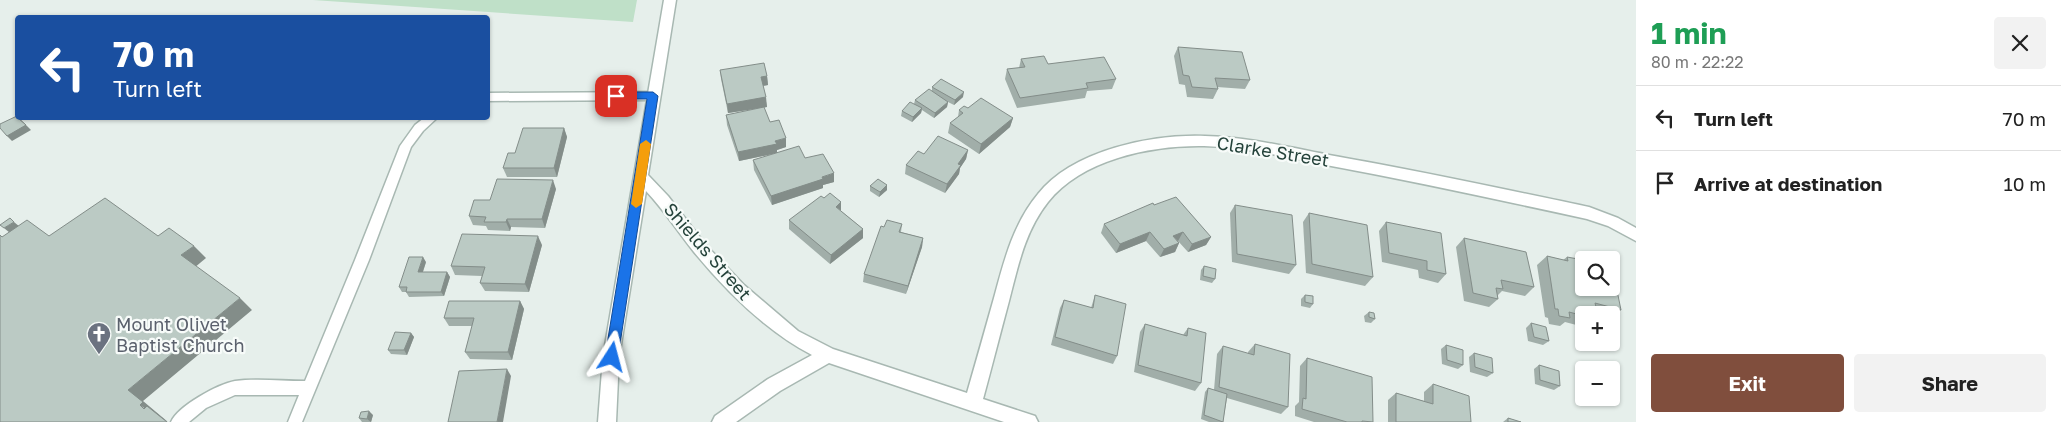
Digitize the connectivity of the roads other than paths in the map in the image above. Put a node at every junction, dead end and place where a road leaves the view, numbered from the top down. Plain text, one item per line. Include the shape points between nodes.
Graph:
1 (670, 0) edge
2 (653, 96) junction
3 (490, 97) edge
4 (429, 120) edge
5 (640, 177) junction
6 (1636, 235) edge
7 (828, 355) junction
8 (308, 388) junction
9 (973, 404) junction
10 (178, 422) edge
11 (295, 422) edge
12 (607, 422) edge
13 (721, 422) edge
14 (1029, 422) edge

1 - 2 street
2 - 3 lane
2 - 5 street
4 - 8 lane via 406,146
5 - 7 street, Shields Street via 738,290 792,336
5 - 12 street via 612,357
6 - 9 street, Clarke Street via 1588,214 1236,143 1164,143 1126,150 1092,162 1062,179 1044,196 1026,221
7 - 9 street, Shields Street
7 - 13 street via 774,385
8 - 10 lane via 234,388 201,403
8 - 11 lane
9 - 14 street, Shields Street

